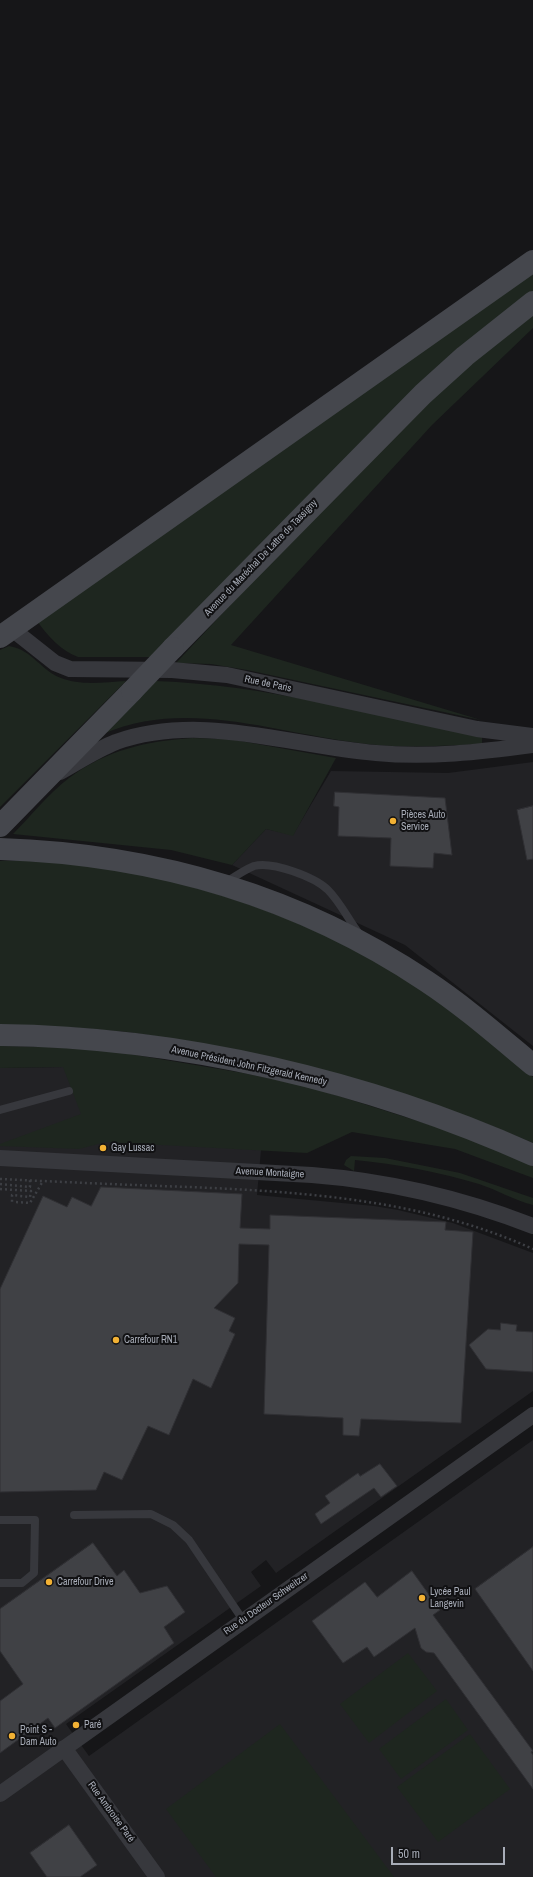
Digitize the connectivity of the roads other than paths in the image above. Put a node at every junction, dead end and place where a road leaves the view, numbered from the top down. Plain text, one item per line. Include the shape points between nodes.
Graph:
1 (533, 261) edge
2 (533, 302) edge
3 (6, 633) edge
4 (533, 736) edge
5 (533, 746) edge
6 (40, 784) junction
7 (0, 825) edge
8 (0, 849) edge
9 (224, 884) junction
10 (387, 957) junction
11 (0, 1035) edge
12 (533, 1065) edge
13 (69, 1091) dead end
14 (0, 1110) edge
15 (533, 1155) edge
16 (0, 1158) edge
17 (533, 1226) edge
18 (533, 1415) edge
19 (74, 1515) dead end
20 (0, 1520) edge
21 (0, 1583) edge
22 (243, 1620) junction
23 (64, 1748) junction
24 (0, 1794) edge
25 (157, 1877) edge

1 - 3 main road
2 - 6 main road, Avenue du Maréchal De Lattre de Tassigny, bridge via 465,356 423,394
3 - 4 street, Rue de Paris via 55,663 70,669 172,670 227,675 478,730
5 - 6 street via 428,755 395,754 342,749 229,732 173,730 144,734 116,742
6 - 7 main road, Avenue du Maréchal De Lattre de Tassigny
8 - 9 main road via 113,859 164,868
9 - 10 main road via 315,920
9 - 10 lane via 248,869 264,865 314,880 329,891 360,935
10 - 12 main road via 461,1006
11 - 15 main road, Avenue Président John Fitzgerald Kennedy via 72,1038 139,1045 282,1070 411,1107
13 - 14 lane
16 - 17 street, Avenue Montaigne via 364,1180 454,1198
18 - 22 street, Rue du Docteur Schweitzer
19 - 22 lane via 151,1514 173,1525 189,1540
20 - 21 lane via 35,1520 34,1573 22,1583
22 - 23 street, Rue du Docteur Schweitzer
23 - 24 street, Rue du Docteur Schweitzer
23 - 25 street, Rue Ambroise Paré

